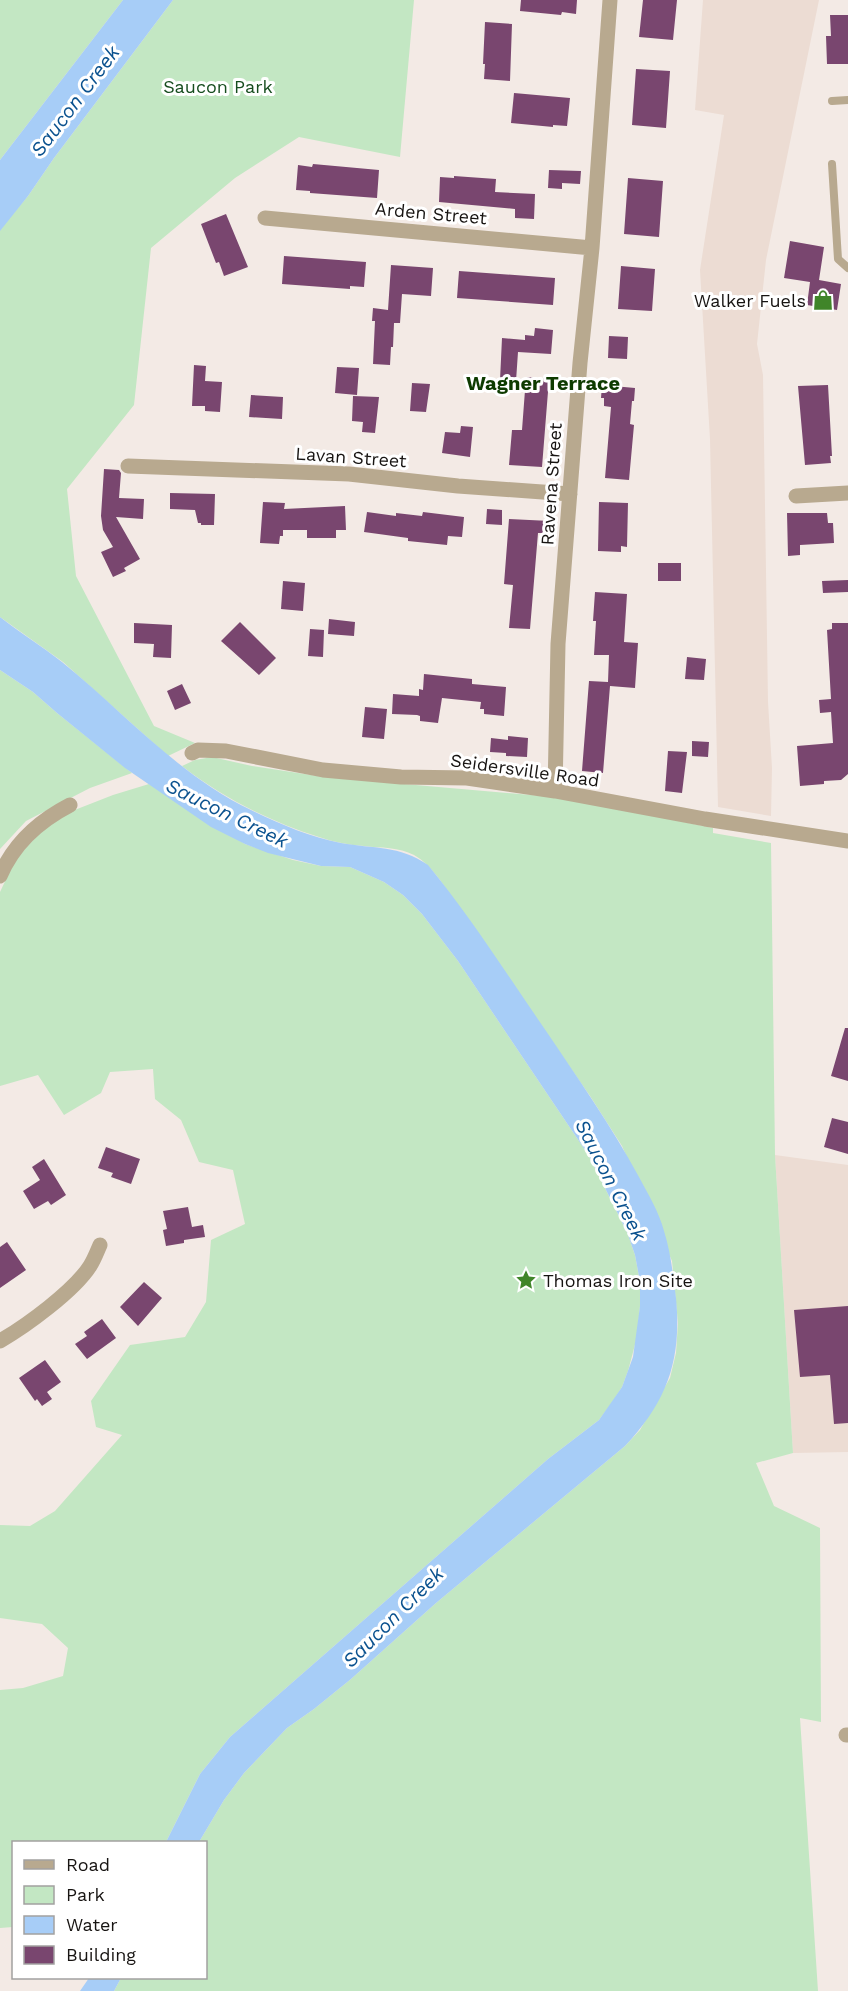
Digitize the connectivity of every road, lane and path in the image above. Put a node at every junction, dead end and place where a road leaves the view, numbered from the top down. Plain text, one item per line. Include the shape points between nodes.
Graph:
1 (610, 0) edge
2 (848, 100) edge
3 (832, 101) dead end
4 (832, 164) dead end
5 (265, 218) dead end
6 (592, 248) junction
7 (848, 268) edge
8 (128, 466) dead end
9 (848, 493) edge
10 (570, 494) junction
11 (796, 496) dead end
12 (192, 753) dead end
13 (555, 791) junction
14 (70, 805) dead end
15 (848, 841) edge
16 (0, 876) edge
17 (100, 1245) dead end
18 (0, 1341) edge

1 - 6 street, Ravena Street
2 - 3 lane
4 - 7 lane via 838,259
5 - 6 street, Arden Street
6 - 10 street, Ravena Street
8 - 10 street, Lavan Street via 349,474
9 - 11 street
10 - 13 street, Ravena Street via 558,644
12 - 13 street, Seidersville Road via 226,751 323,770 467,778
13 - 15 street, Seidersville Road
14 - 16 street via 36,826 6,862
17 - 18 street via 79,1280 24,1327

